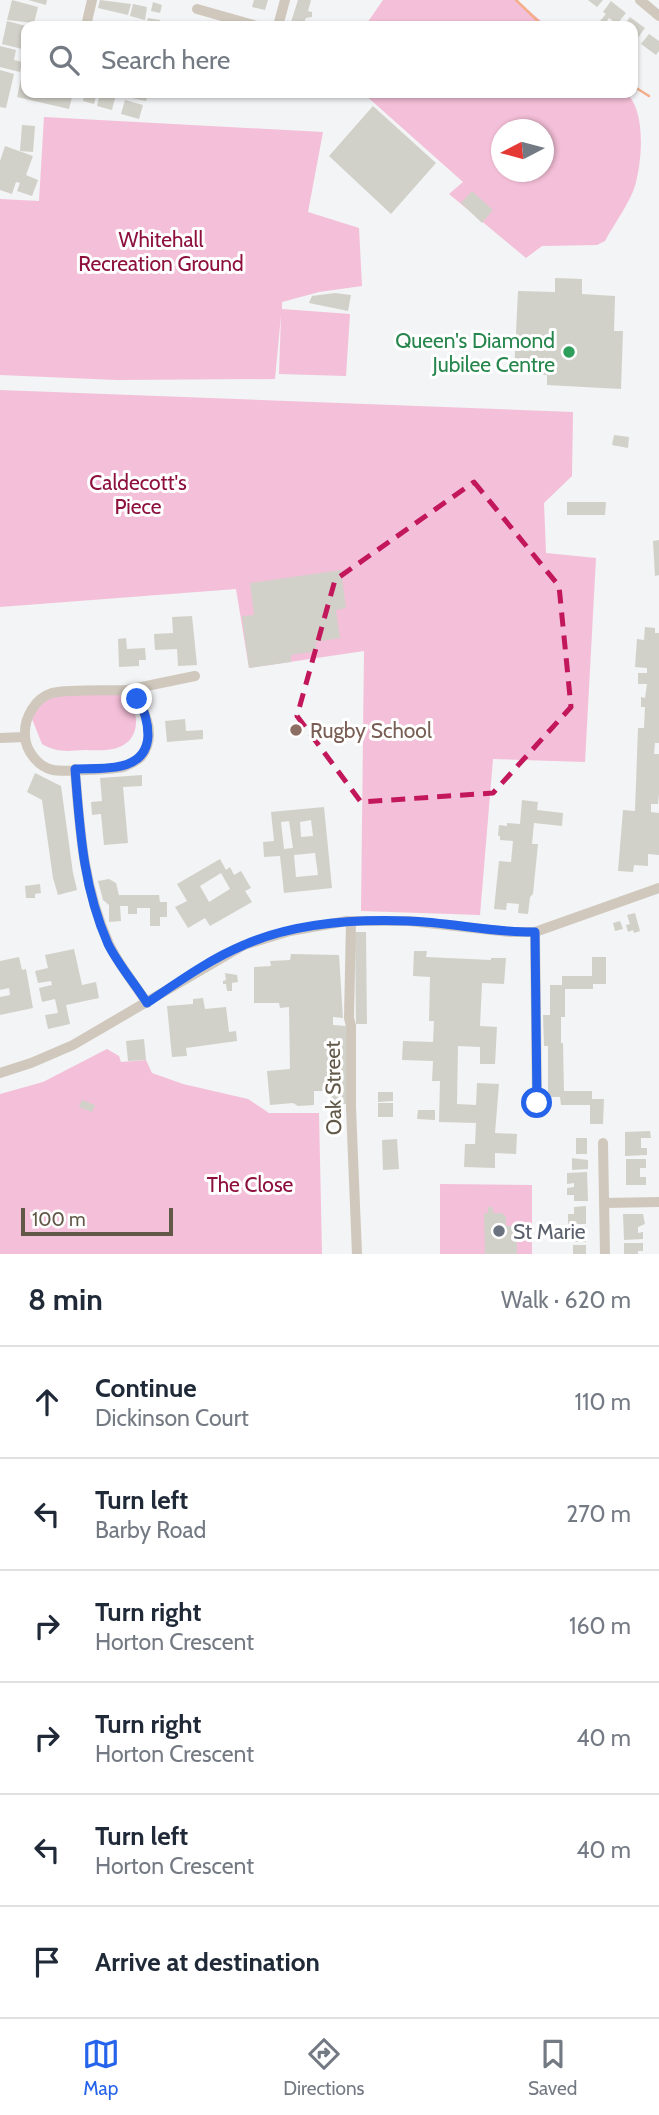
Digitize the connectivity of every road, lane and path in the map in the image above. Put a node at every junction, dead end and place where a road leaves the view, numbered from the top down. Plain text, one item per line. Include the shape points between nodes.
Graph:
1 (92, 0) edge
2 (285, 0) edge
3 (640, 0) edge
4 (197, 9) dead end
5 (659, 16) edge
6 (87, 21) edge
7 (239, 21) edge
8 (279, 21) edge
9 (195, 676) dead end
10 (127, 690) junction
11 (24, 737) junction
12 (0, 738) edge
13 (75, 769) junction
14 (659, 888) edge
15 (351, 921) junction
16 (535, 932) junction
17 (147, 1003) junction
18 (0, 1073) edge
19 (537, 1103) dead end
20 (603, 1143) dead end
21 (659, 1202) edge
22 (605, 1203) junction
23 (357, 1254) edge
24 (605, 1254) edge

1 - 6 street
2 - 8 street
3 - 5 street
4 - 7 street
9 - 10 street
10 - 11 street via 52,693 37,701
10 - 13 street via 145,709 147,743 140,758 122,767
11 - 12 street
11 - 13 street via 40,765 53,771
13 - 17 street via 82,858 92,899 109,946
14 - 16 street
15 - 16 street via 410,921
15 - 17 street via 290,931 244,945
15 - 23 street, Oak Street via 349,1018
16 - 19 street
17 - 18 street via 73,1045
20 - 22 street
21 - 22 street
22 - 24 street

